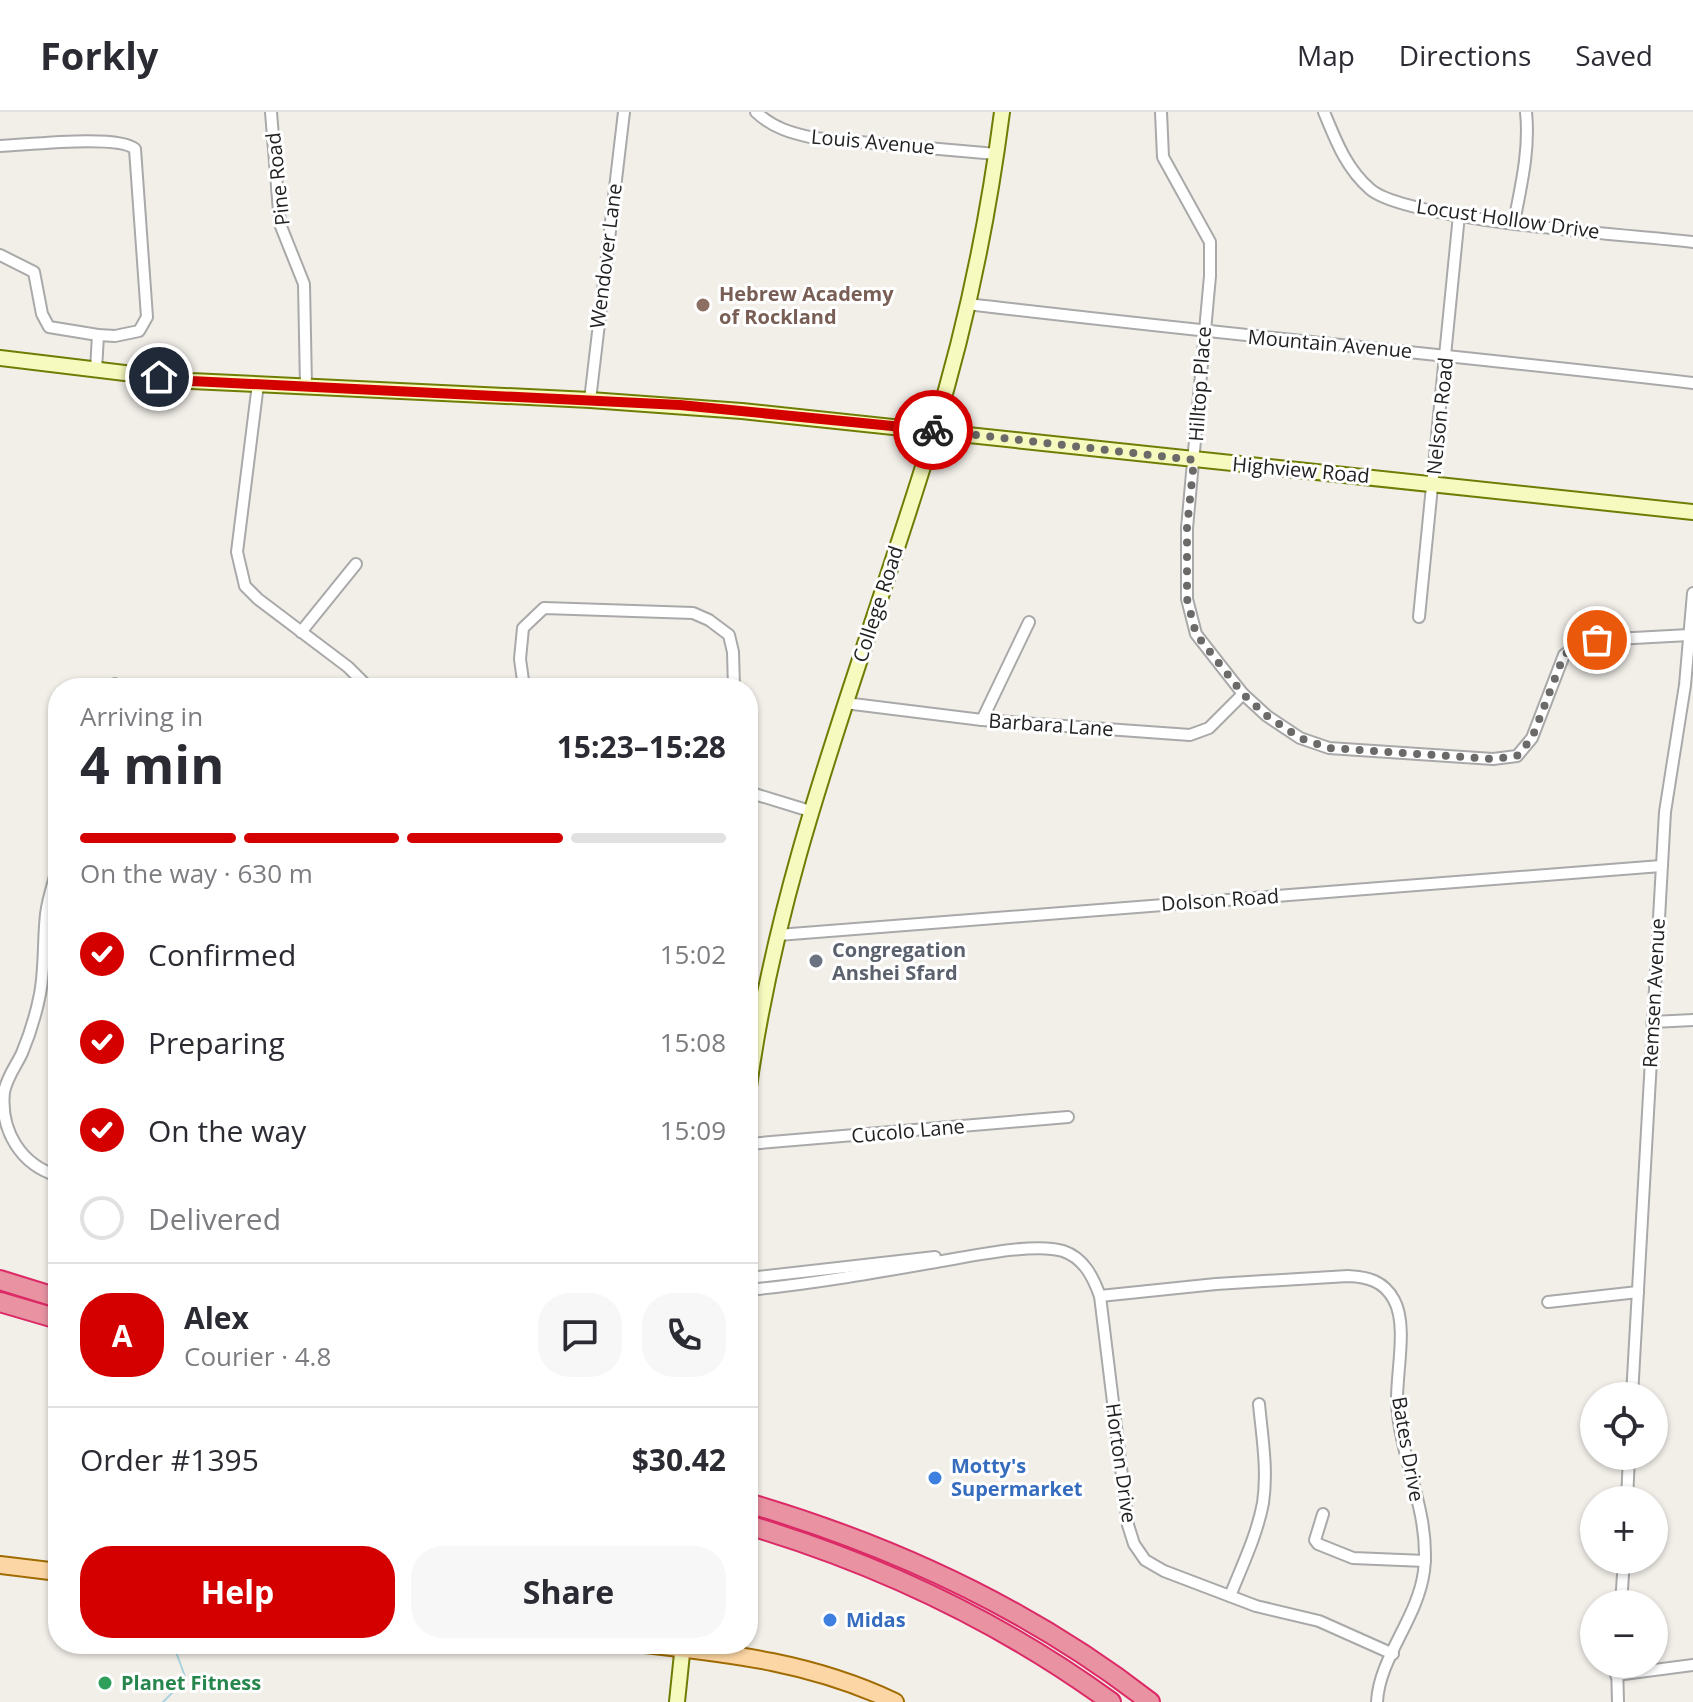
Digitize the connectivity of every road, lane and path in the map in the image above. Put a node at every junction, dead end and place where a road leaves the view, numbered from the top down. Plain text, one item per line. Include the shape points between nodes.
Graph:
1 (271, 112) edge
2 (624, 112) edge
3 (756, 112) edge
4 (1002, 112) edge
5 (1161, 112) edge
6 (1324, 112) edge
7 (1526, 112) edge
8 (0, 146) edge
9 (996, 154) junction
10 (1459, 215) junction
11 (1514, 222) junction
12 (1693, 242) edge
13 (0, 255) edge
14 (968, 304) junction
15 (1203, 332) junction
16 (98, 335) junction
17 (1446, 355) junction
18 (0, 358) edge
19 (96, 370) junction
20 (1693, 383) edge
21 (258, 384) junction
22 (306, 386) junction
23 (590, 400) junction
24 (935, 430) junction
25 (1194, 460) junction
26 (1433, 483) junction
27 (1693, 512) edge
28 (356, 564) dead end
29 (1693, 593) edge
30 (1419, 617) dead end
31 (1029, 622) dead end
32 (301, 632) junction
33 (1689, 635) junction
34 (359, 678) edge
35 (523, 678) edge
36 (734, 678) edge
37 (1689, 686) edge
38 (1243, 694) junction
39 (845, 703) junction
40 (982, 720) junction
41 (758, 795) edge
42 (810, 811) junction
43 (1661, 866) junction
44 (48, 906) edge
45 (778, 935) junction
46 (758, 1018) edge
47 (1693, 1020) edge
48 (1652, 1022) junction
49 (1068, 1117) dead end
50 (758, 1143) edge
51 (48, 1173) edge
52 (973, 1256) junction
53 (758, 1277) edge
54 (0, 1280) edge
55 (758, 1288) edge
56 (1638, 1292) junction
57 (48, 1295) edge
58 (1100, 1296) junction
59 (0, 1302) edge
60 (1548, 1302) dead end
61 (48, 1316) edge
62 (1633, 1382) edge
63 (1259, 1404) dead end
64 (758, 1506) edge
65 (1323, 1514) dead end
66 (758, 1528) edge
67 (1425, 1561) junction
68 (0, 1565) edge
69 (48, 1571) edge
70 (1230, 1596) junction
71 (682, 1654) edge
72 (735, 1654) edge
73 (1393, 1654) junction
74 (1693, 1665) edge
75 (1668, 1667) edge
76 (1617, 1678) edge
77 (677, 1702) edge
78 (895, 1702) edge
79 (1111, 1702) edge
80 (1150, 1702) edge
81 (1377, 1702) edge
82 (1618, 1702) edge

1 - 22 street, Pine Road via 280,224 304,284
2 - 23 street, Wendover Lane
3 - 9 street, Louis Avenue via 771,125 814,138
4 - 9 street, College Road
5 - 15 street, Hilltop Place via 1163,157 1210,242
6 - 10 street, Locust Hollow Drive via 1343,160 1372,191 1398,204
7 - 11 street via 1524,171
8 - 16 street via 109,141 135,149 147,317 139,331
9 - 14 street, College Road
10 - 11 street, Locust Hollow Drive
10 - 17 street, Nelson Road
11 - 12 street, Locust Hollow Drive
13 - 16 street via 34,272 49,327
14 - 15 street, Mountain Avenue
14 - 24 street, College Road
15 - 17 street, Mountain Avenue
15 - 25 street, Hilltop Place
16 - 19 street
17 - 20 street, Mountain Avenue
17 - 26 street, Nelson Road
18 - 19 street, Highview Road
19 - 21 street, Highview Road
21 - 22 street, Highview Road
21 - 32 street via 237,552 245,586
22 - 23 street, Highview Road
23 - 24 street, Highview Road
24 - 25 street, Highview Road
24 - 39 street, College Road
25 - 26 street, Highview Road
25 - 38 street, Hilltop Place via 1187,599 1196,634
26 - 27 street, Highview Road
26 - 30 street, Nelson Road
28 - 32 street
29 - 33 street, Remsen Avenue
31 - 40 street
32 - 34 street
33 - 37 street, Remsen Avenue
33 - 38 street, Hilltop Place via 1579,644 1564,655 1532,738 1517,756 1493,759 1329,748 1300,738
35 - 36 street via 523,628 544,608 693,613 729,635
37 - 43 street, Remsen Avenue via 1665,812
38 - 40 street, Barbara Lane via 1209,728 1190,735
39 - 40 street, Barbara Lane
39 - 42 street, College Road
41 - 42 street
42 - 45 street, College Road
43 - 45 street, Dolson Road
43 - 48 street, Remsen Avenue
44 - 51 street via 41,992 22,1054 7,1079 2,1113 18,1153
45 - 46 street, College Road
47 - 48 street
48 - 56 street, Remsen Avenue
49 - 50 street, Cucolo Lane
52 - 53 street, Horton Drive
52 - 55 street, Horton Drive
52 - 58 street, Horton Drive via 1041,1248 1064,1251 1083,1263
54 - 57 highway
56 - 60 street
56 - 62 street, Remsen Avenue
58 - 67 street, Bates Drive via 1348,1276 1369,1277 1383,1286 1400,1317 1397,1402
58 - 70 street, Horton Drive via 1134,1544 1145,1560 1164,1571
59 - 61 highway
63 - 70 street via 1263,1503
64 - 80 highway via 942,1574 1040,1626
65 - 67 street via 1318,1544 1353,1558
66 - 79 highway via 932,1594 1028,1646
67 - 73 street, Bates Drive via 1418,1598
68 - 69 main road
70 - 73 street, Horton Drive via 1319,1621
71 - 77 street
72 - 78 main road via 820,1672
73 - 81 street, Bates Drive
74 - 75 street
76 - 82 street

